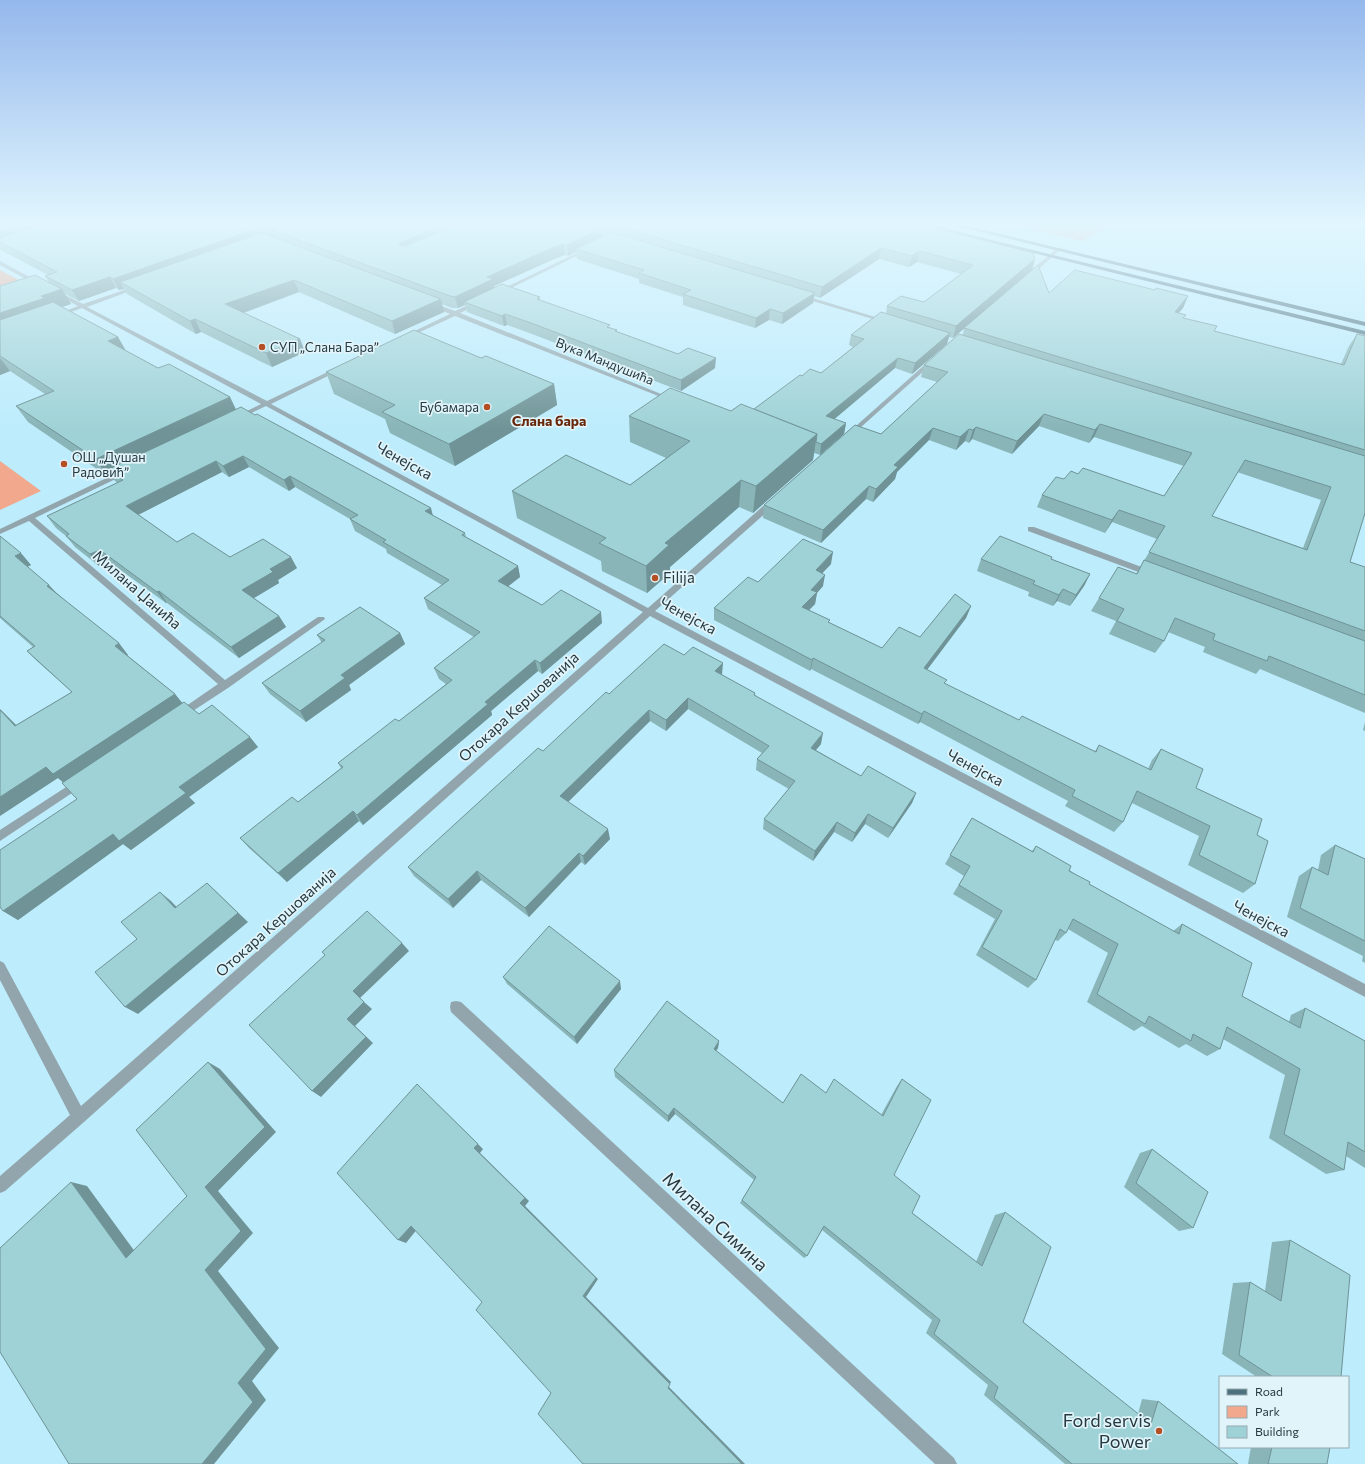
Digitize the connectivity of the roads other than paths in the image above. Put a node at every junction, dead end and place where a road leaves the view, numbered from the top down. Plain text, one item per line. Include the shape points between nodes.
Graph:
1 (57, 293) edge
2 (120, 293) edge
3 (496, 293) edge
4 (1211, 293) edge
5 (1231, 293) edge
6 (796, 294) edge
7 (490, 296) edge
8 (483, 300) edge
9 (426, 302) edge
10 (82, 307) junction
11 (455, 313) junction
12 (52, 317) edge
13 (894, 324) edge
14 (1365, 324) edge
15 (1365, 333) edge
16 (401, 339) edge
17 (942, 352) edge
18 (346, 366) edge
19 (267, 404) junction
20 (682, 404) edge
21 (231, 421) edge
22 (839, 444) edge
23 (131, 469) edge
24 (780, 496) edge
25 (30, 518) junction
26 (1031, 529) dead end
27 (0, 532) edge
28 (1157, 576) edge
29 (649, 612) junction
30 (322, 619) dead end
31 (225, 685) junction
32 (172, 721) edge
33 (86, 778) edge
34 (0, 836) edge
35 (0, 966) edge
36 (1365, 991) edge
37 (456, 1007) dead end
38 (79, 1117) junction
39 (0, 1186) edge
40 (948, 1464) edge

1 - 10 street, Ченејска
2 - 10 street
3 - 7 street
4 - 15 main road
5 - 14 main road
6 - 13 street
8 - 11 street
9 - 11 street, Вука Мандушића
10 - 12 street
10 - 19 street, Ченејска
11 - 16 street
11 - 20 street, Вука Мандушића
17 - 22 street
18 - 19 street
19 - 21 street
19 - 29 street, Ченејска
23 - 25 street
24 - 29 street, Отокара Кершованија
25 - 27 street
25 - 31 street, Милана Џанића
26 - 28 street
29 - 36 street, Ченејска
29 - 38 street, Отокара Кершованија
30 - 31 street
31 - 32 street
33 - 34 street
35 - 38 street
37 - 40 street, Милана Симина
38 - 39 street, Отокара Кершованија

